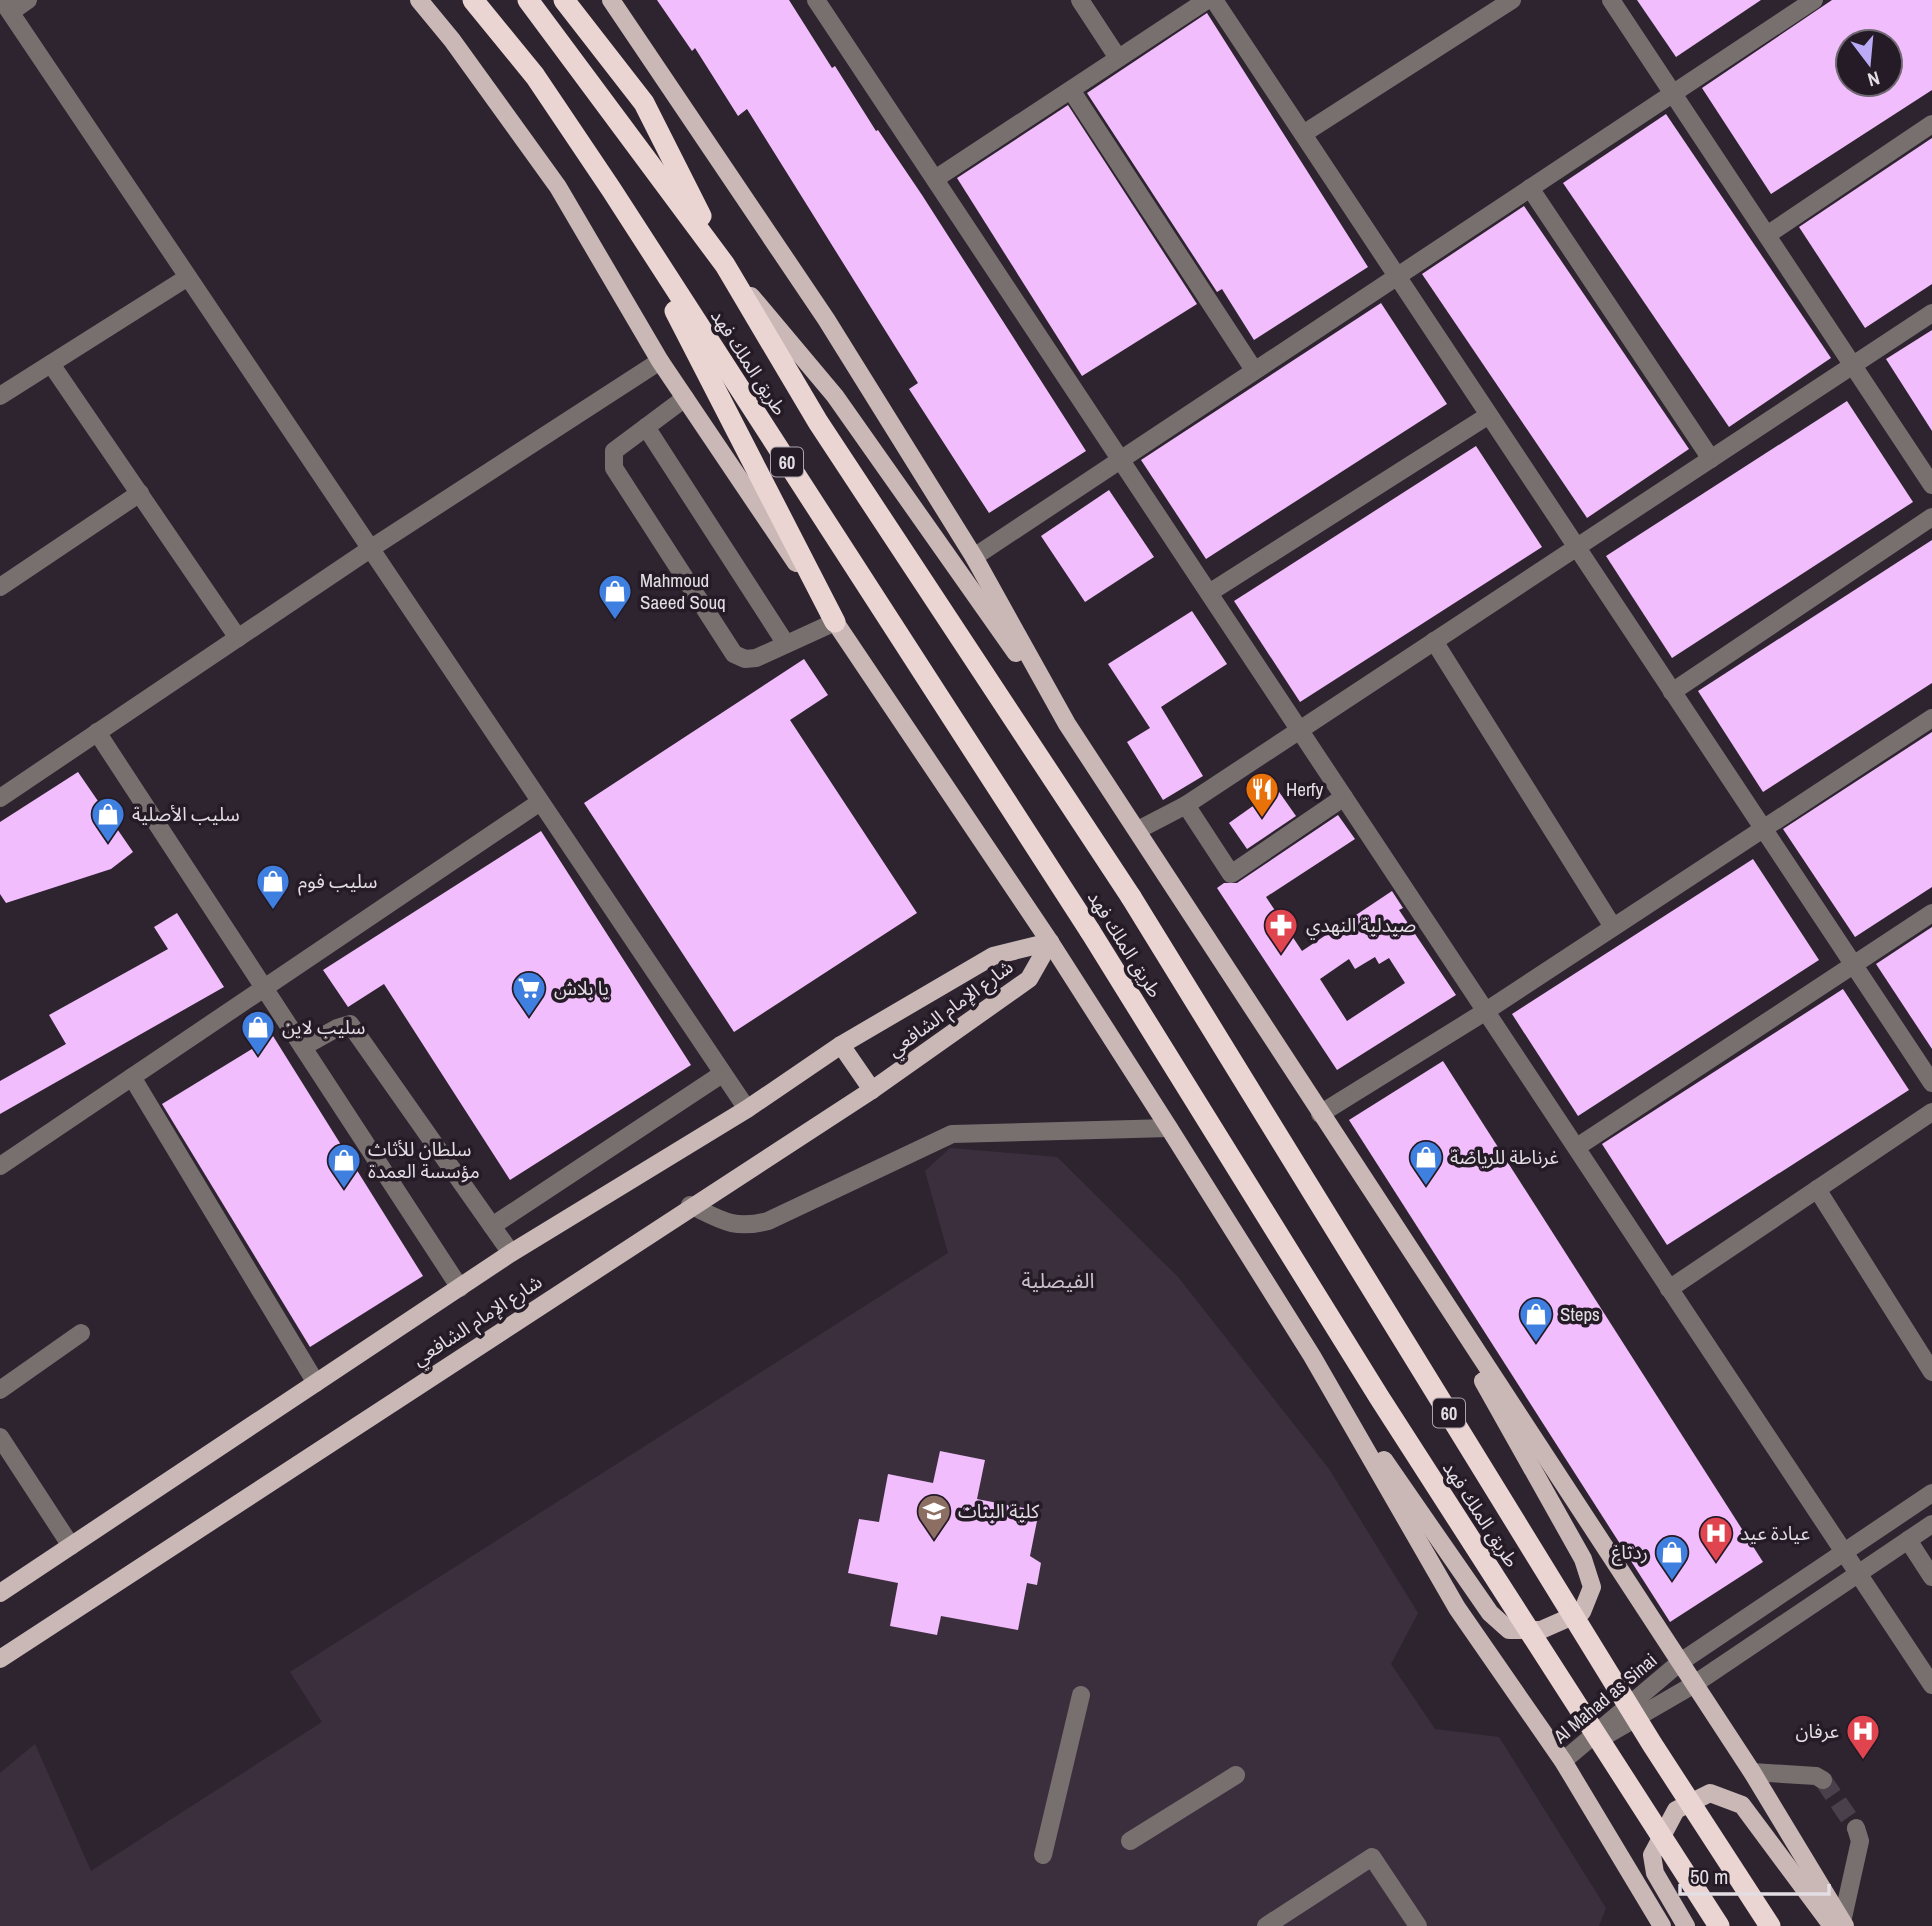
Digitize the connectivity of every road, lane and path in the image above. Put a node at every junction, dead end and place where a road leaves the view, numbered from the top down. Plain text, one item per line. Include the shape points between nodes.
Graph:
1 (28, 0) edge
2 (419, 0) edge
3 (473, 0) edge
4 (528, 0) edge
5 (564, 0) edge
6 (611, 0) edge
7 (816, 0) edge
8 (1080, 0) edge
9 (1207, 0) edge
10 (1214, 0) edge
11 (1511, 0) edge
12 (1611, 0) edge
13 (1809, 1) edge
14 (6, 6) edge
15 (1118, 58) junction
16 (1070, 90) junction
17 (1673, 93) junction
18 (1932, 124) edge
19 (1303, 134) junction
20 (935, 179) junction
21 (1530, 188) junction
22 (611, 189) junction
23 (1767, 235) junction
24 (725, 265) junction
25 (1396, 276) junction
26 (188, 277) junction
27 (1932, 313) edge
28 (660, 361) junction
29 (51, 363) junction
30 (1853, 366) junction
31 (1254, 370) junction
32 (0, 396) edge
33 (685, 398) junction
34 (1489, 415) junction
35 (646, 427) junction
36 (1120, 458) junction
37 (1711, 459) junction
38 (1932, 485) edge
39 (140, 493) junction
40 (1932, 517) edge
41 (1577, 547) junction
42 (370, 549) junction
43 (974, 557) junction
44 (0, 587) edge
45 (1209, 593) junction
46 (835, 622) junction
47 (238, 638) junction
48 (1434, 641) junction
49 (786, 644) junction
50 (1672, 692) junction
51 (1932, 718) edge
52 (1067, 724) junction
53 (1300, 730) junction
54 (97, 732) junction
55 (1344, 797) junction
56 (0, 798) edge
57 (540, 802) junction
58 (1186, 805) junction
59 (1763, 829) junction
60 (1138, 830) junction
61 (1932, 914) edge
62 (1613, 927) junction
63 (1050, 942) junction
64 (1854, 965) junction
65 (264, 988) junction
66 (1486, 1011) junction
67 (841, 1045) junction
68 (303, 1047) junction
69 (722, 1074) junction
70 (132, 1077) junction
71 (1932, 1083) edge
72 (872, 1090) junction
73 (747, 1109) junction
74 (1932, 1112) edge
75 (1320, 1114) junction
76 (1169, 1128) junction
77 (1577, 1147) junction
78 (0, 1166) edge
79 (1817, 1189) junction
80 (690, 1205) junction
81 (492, 1226) junction
82 (1398, 1231) junction
83 (511, 1253) junction
84 (460, 1288) junction
85 (1669, 1289) junction
86 (81, 1333) dead end
87 (1312, 1356) junction
88 (1932, 1373) edge
89 (316, 1383) junction
90 (0, 1390) edge
91 (0, 1437) edge
92 (1932, 1493) edge
93 (1932, 1524) edge
94 (1908, 1541) junction
95 (71, 1546) junction
96 (1845, 1551) junction
97 (1859, 1573) junction
98 (1932, 1577) edge
99 (0, 1593) edge
100 (0, 1659) edge
101 (1679, 1663) junction
102 (1693, 1685) junction
103 (1932, 1685) edge
104 (1080, 1695) dead end
105 (1563, 1760) junction
106 (1752, 1772) junction
107 (1236, 1775) dead end
108 (1823, 1780) dead end
109 (1856, 1828) tunnel mouth
110 (1130, 1841) dead end
111 (1043, 1855) dead end
112 (1659, 1924) edge
113 (1839, 1925) edge
114 (1266, 1926) edge
115 (1418, 1926) edge
116 (1686, 1926) edge
117 (1719, 1926) edge
118 (1770, 1926) edge

1 - 14 street
2 - 28 main road via 558,187
3 - 22 highway, طريق الملك فهد / 60 via 535,76
4 - 24 highway, طريق الملك فهد / 60
5 - 24 highway via 643,103
6 - 43 main road via 826,319
7 - 20 street
8 - 15 street
9 - 15 street
10 - 19 street
11 - 19 street
12 - 17 street
13 - 17 street
14 - 26 street
15 - 16 street
16 - 20 street
16 - 31 street
17 - 21 street
17 - 23 street
18 - 23 street
19 - 25 street
20 - 36 street
21 - 25 street
21 - 37 street
22 - 46 highway
22 - 117 highway, طريق الملك فهد / 60, bridge via 1090,931 1379,1396
23 - 30 street
24 - 52 main road via 835,396
24 - 118 highway, طريق الملك فهد / 60, bridge via 818,422 1131,897 1645,1732
25 - 31 street
25 - 34 street
26 - 29 street
26 - 42 street
27 - 30 street
28 - 33 main road
28 - 42 street
29 - 32 street
29 - 39 street
30 - 37 street
30 - 38 street
31 - 36 street
33 - 35 street
33 - 46 main road
34 - 41 street
34 - 45 street
35 - 49 street
35 - 49 street via 614,451 614,468 734,654 757,658
36 - 43 street
36 - 45 street
37 - 41 street
39 - 44 street
39 - 47 street
40 - 50 street
41 - 48 street
41 - 50 street
42 - 47 street
42 - 57 street
43 - 52 main road
45 - 53 street
46 - 49 street
46 - 63 main road
47 - 54 street
48 - 53 street
48 - 62 street
50 - 59 street
51 - 59 street
52 - 60 main road
53 - 55 street
53 - 58 street
54 - 56 street
54 - 65 street
55 - 58 street via 1231,874
55 - 66 street
57 - 65 street
57 - 69 street
58 - 60 street
59 - 62 street
59 - 64 street
60 - 75 main road
61 - 64 street
62 - 66 street
63 - 67 main road, شارع الإمام الشافعي via 993,956
63 - 72 main road, شارع الإمام الشافعي via 1029,979
63 - 76 main road
64 - 71 street
64 - 77 street
65 - 68 street
65 - 70 street
66 - 75 street
66 - 77 street
67 - 72 main road
67 - 73 main road, شارع الإمام الشافعي
68 - 81 street via 350,1024
68 - 84 street
69 - 73 street
69 - 81 street
70 - 78 street
70 - 89 street
72 - 80 main road, شارع الإمام الشافعي
73 - 83 main road, شارع الإمام الشافعي
74 - 79 street
75 - 82 main road
76 - 80 street via 952,1134 749,1226 732,1226
76 - 87 main road
77 - 85 street
79 - 85 street
79 - 88 street
80 - 100 main road, شارع الإمام الشافعي
81 - 83 street
82 - 87 main road via 1583,1559 1592,1587 1582,1612 1541,1630 1509,1630 1490,1613
82 - 101 main road
83 - 84 main road, شارع الإمام الشافعي
84 - 89 main road, شارع الإمام الشافعي
85 - 96 street
86 - 90 street
87 - 105 main road via 1457,1608
89 - 95 main road, شارع الإمام الشافعي
91 - 95 street
92 - 96 street, Al Mahad as Sinai
93 - 94 street, Al Mahad as Sinai
94 - 97 street, Al Mahad as Sinai
94 - 98 street
95 - 99 main road, شارع الإمام الشافعي
96 - 97 street
96 - 101 street, Al Mahad as Sinai
97 - 102 street, Al Mahad as Sinai
97 - 103 street
101 - 102 main road
101 - 105 street, Al Mahad as Sinai
102 - 105 street, Al Mahad as Sinai
102 - 106 main road
104 - 111 street
105 - 112 main road
106 - 108 street
106 - 113 main road
107 - 110 street
109 - 113 street via 1860,1841
113 - 116 main road via 1742,1805 1710,1793 1676,1810 1652,1855 1655,1873
114 - 115 street via 1372,1857

